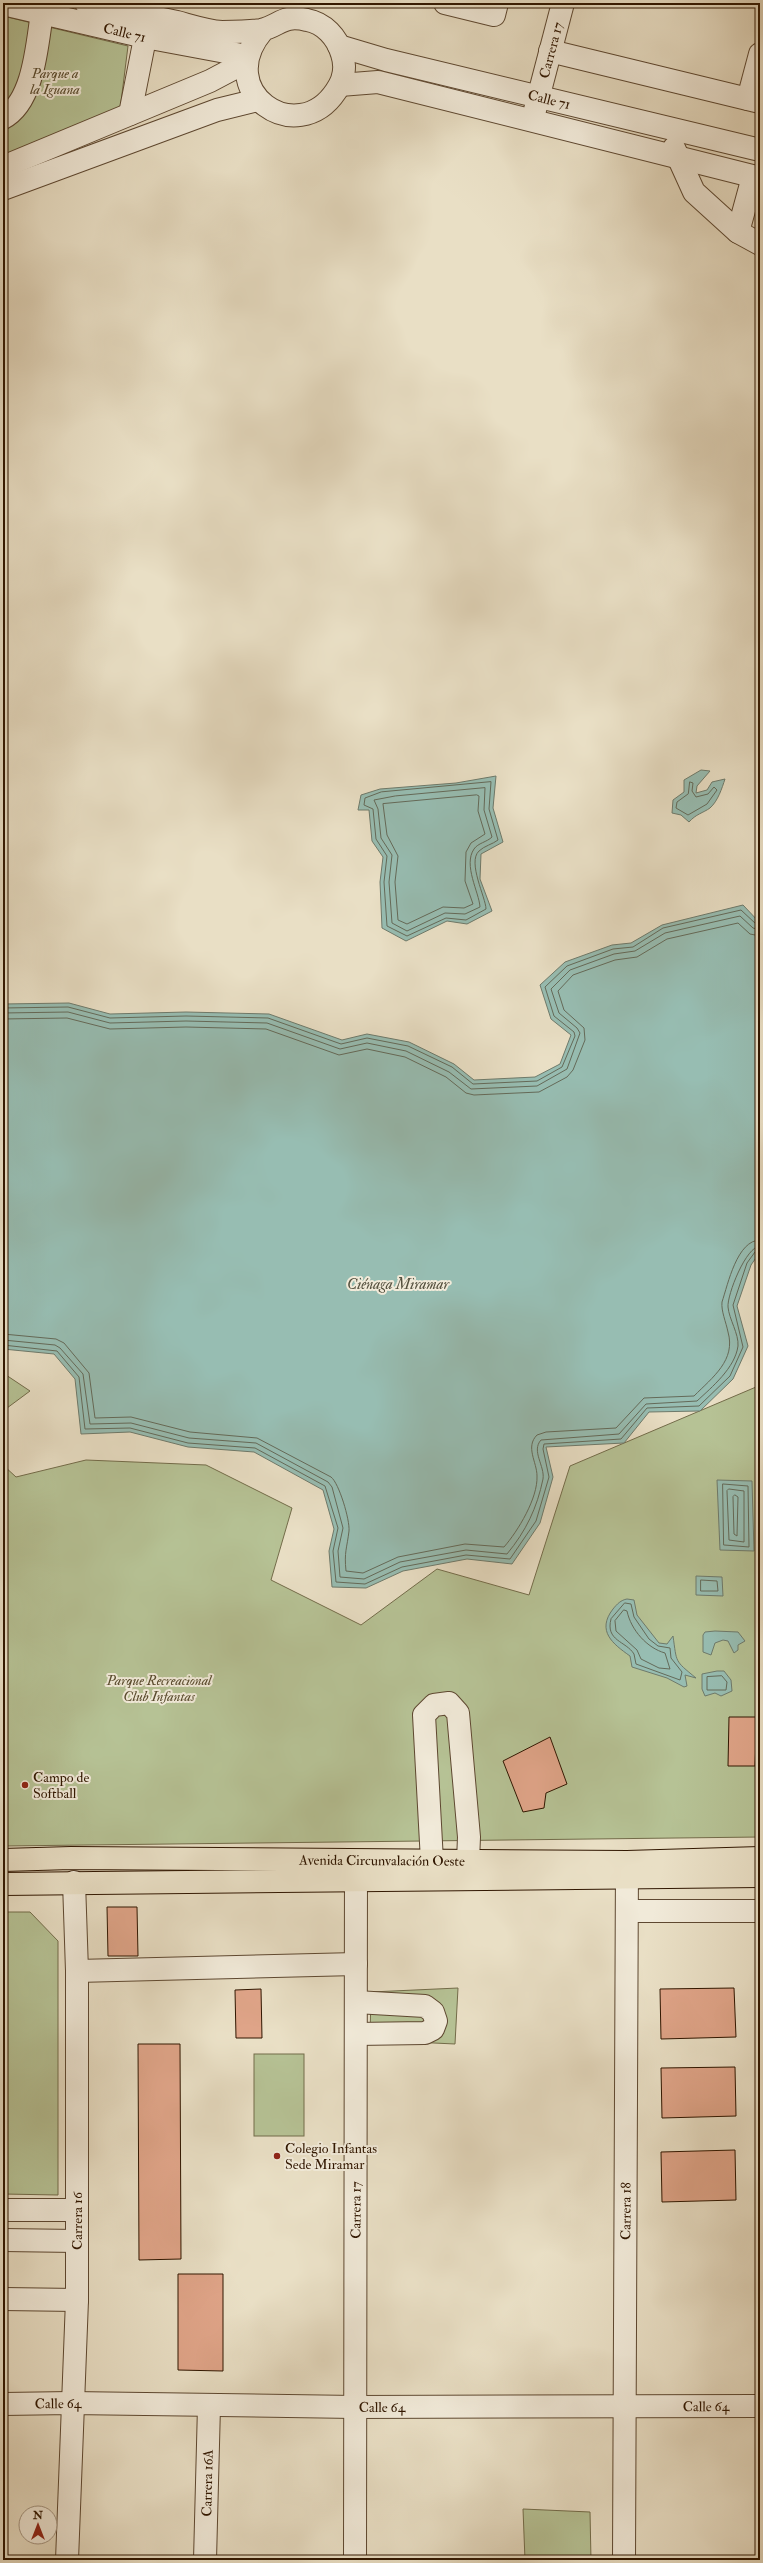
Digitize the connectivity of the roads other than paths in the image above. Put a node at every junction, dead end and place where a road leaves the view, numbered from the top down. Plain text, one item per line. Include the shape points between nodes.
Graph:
1 (86, 3) edge
2 (445, 3) edge
3 (497, 3) edge
4 (563, 3) edge
5 (3, 4) edge
6 (300, 10) edge
7 (42, 13) junction
8 (159, 23) edge
9 (263, 30) junction
10 (340, 46) junction
11 (550, 51) junction
12 (760, 54) edge
13 (246, 59) junction
14 (340, 85) junction
15 (538, 97) junction
16 (258, 100) junction
17 (754, 101) edge
18 (130, 114) junction
19 (3, 118) edge
20 (533, 121) junction
21 (667, 127) junction
22 (760, 150) edge
23 (677, 157) junction
24 (5, 162) edge
25 (757, 177) edge
26 (3, 189) edge
27 (738, 232) junction
28 (760, 244) edge
29 (760, 1858) edge
30 (3, 1860) edge
31 (356, 1860) junction
32 (432, 1861) junction
33 (468, 1861) junction
34 (627, 1870) junction
35 (760, 1876) edge
36 (74, 1882) junction
37 (356, 1882) junction
38 (3, 1884) edge
39 (627, 1910) junction
40 (760, 1911) edge
41 (356, 1964) junction
42 (77, 1971) junction
43 (356, 2002) junction
44 (356, 2034) junction
45 (3, 2210) edge
46 (77, 2210) junction
47 (3, 2240) edge
48 (77, 2241) junction
49 (3, 2299) edge
50 (77, 2300) junction
51 (72, 2403) junction
52 (3, 2404) edge
53 (209, 2406) junction
54 (760, 2406) edge
55 (355, 2407) junction
56 (625, 2407) junction
57 (67, 2560) edge
58 (205, 2560) edge
59 (355, 2560) edge
60 (624, 2560) edge

1 - 8 street, Calle 71
2 - 3 street via 494,15
4 - 11 street, Carrera 17
5 - 7 street, Calle 71
6 - 9 street
6 - 10 street via 323,27
7 - 8 street, Calle 71
7 - 19 street via 29,83 12,113
8 - 9 street, Calle 71 via 220,32
8 - 13 street, Calle 71
8 - 18 street
9 - 13 street via 253,41
10 - 14 street via 344,72
10 - 15 street, Calle 71 via 386,60
11 - 15 street, Carrera 17
11 - 17 street
12 - 17 street
13 - 16 street via 248,82
13 - 18 street via 210,81
14 - 16 street via 330,101 313,112 294,116 274,111
14 - 20 street, Calle 71 via 378,82
15 - 20 street, Carrera 17
15 - 21 street, Calle 71
16 - 26 street via 217,110
18 - 24 street
20 - 23 street, Calle 71
21 - 22 street, Calle 71
21 - 23 street
23 - 25 street, Calle 71
23 - 27 street via 694,192
25 - 27 street
27 - 28 street
29 - 34 main road, Avenida Circunvalación Oeste
30 - 31 main road, Avenida Circunvalación Oeste
31 - 32 main road, Avenida Circunvalación Oeste
31 - 37 street, Carrera 17
32 - 33 main road, Avenida Circunvalación Oeste
32 - 33 street via 424,1715 434,1705 449,1703 458,1713 469,1837
33 - 34 main road, Avenida Circunvalación Oeste
34 - 35 main road, Avenida Circunvalación Oeste
34 - 37 main road, Avenida Circunvalación Oeste
34 - 39 street, Carrera 18
36 - 37 main road, Avenida Circunvalación Oeste
36 - 38 main road, Avenida Circunvalación Oeste
36 - 42 street, Carrera 16
37 - 41 street, Carrera 17
39 - 40 street
39 - 56 street, Carrera 18
41 - 42 street
41 - 43 street, Carrera 17
42 - 46 street, Carrera 16
43 - 44 street, Carrera 17
43 - 44 street via 425,2006 433,2012 436,2021 433,2029 425,2033
44 - 55 street, Carrera 17
45 - 46 street
46 - 48 street, Carrera 16
47 - 48 street
48 - 50 street, Carrera 16
49 - 50 street
50 - 51 street, Carrera 16
51 - 52 street, Calle 64
51 - 53 street, Calle 64
51 - 57 street, Carrera 16
53 - 55 street, Calle 64
53 - 58 street, Carrera 16A
54 - 56 street, Calle 64
55 - 56 street, Calle 64
55 - 59 street, Carrera 17
56 - 60 street, Carrera 18

